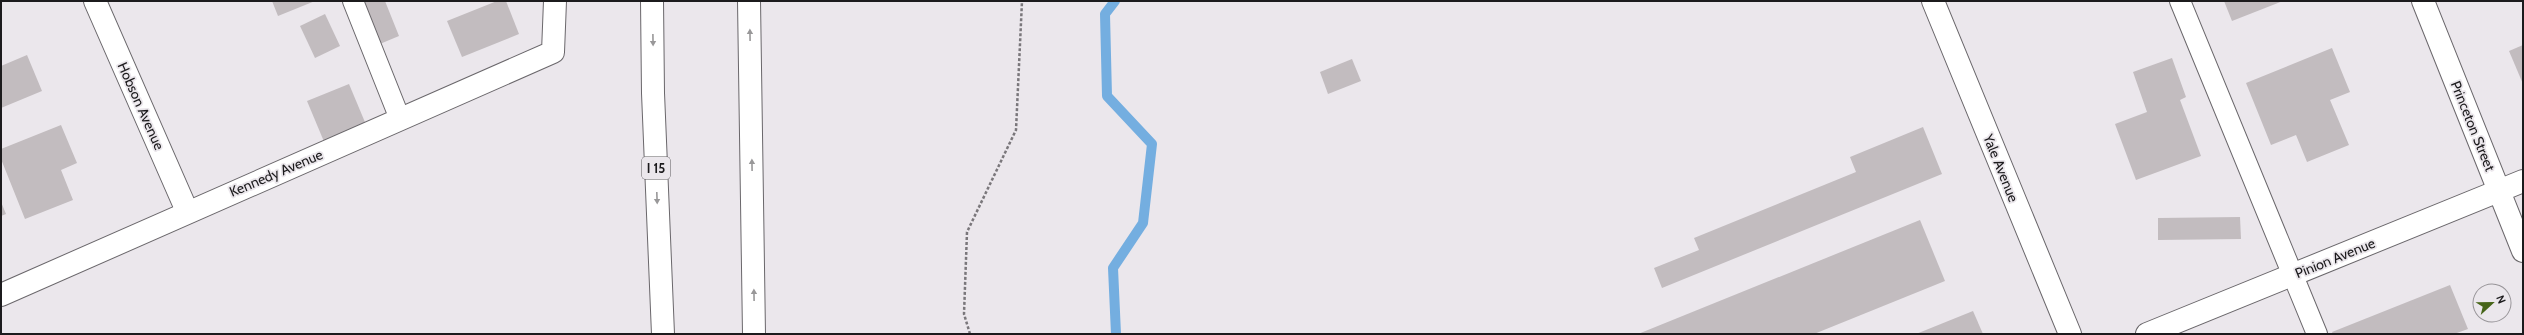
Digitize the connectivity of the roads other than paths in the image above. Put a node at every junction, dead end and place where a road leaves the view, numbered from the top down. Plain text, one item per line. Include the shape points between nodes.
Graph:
1 (95, 1) edge
2 (353, 1) edge
3 (555, 1) edge
4 (652, 1) edge
5 (749, 1) edge
6 (1933, 1) edge
7 (2180, 1) edge
8 (2423, 1) edge
9 (400, 119) junction
10 (2523, 181) edge
11 (2499, 191) junction
12 (187, 211) junction
13 (2523, 251) edge
14 (2293, 274) junction
15 (1, 295) edge
16 (663, 334) edge
17 (754, 334) edge
18 (2070, 334) edge
19 (2147, 334) edge
20 (2317, 334) edge

1 - 12 main road, Hobson Avenue
2 - 9 lane
3 - 9 main road, Kennedy Avenue via 553,52
4 -> 16 main road, I 15 via 653,92
17 -> 5 main road
6 - 18 main road, Yale Avenue
7 - 14 lane
8 - 11 main road, Princeton Street
9 - 12 main road, Kennedy Avenue
10 - 11 main road, Pinion Avenue
11 - 13 main road, Princeton Street
11 - 14 main road, Pinion Avenue
12 - 15 main road, Kennedy Avenue
14 - 19 main road, Pinion Avenue
14 - 20 lane

